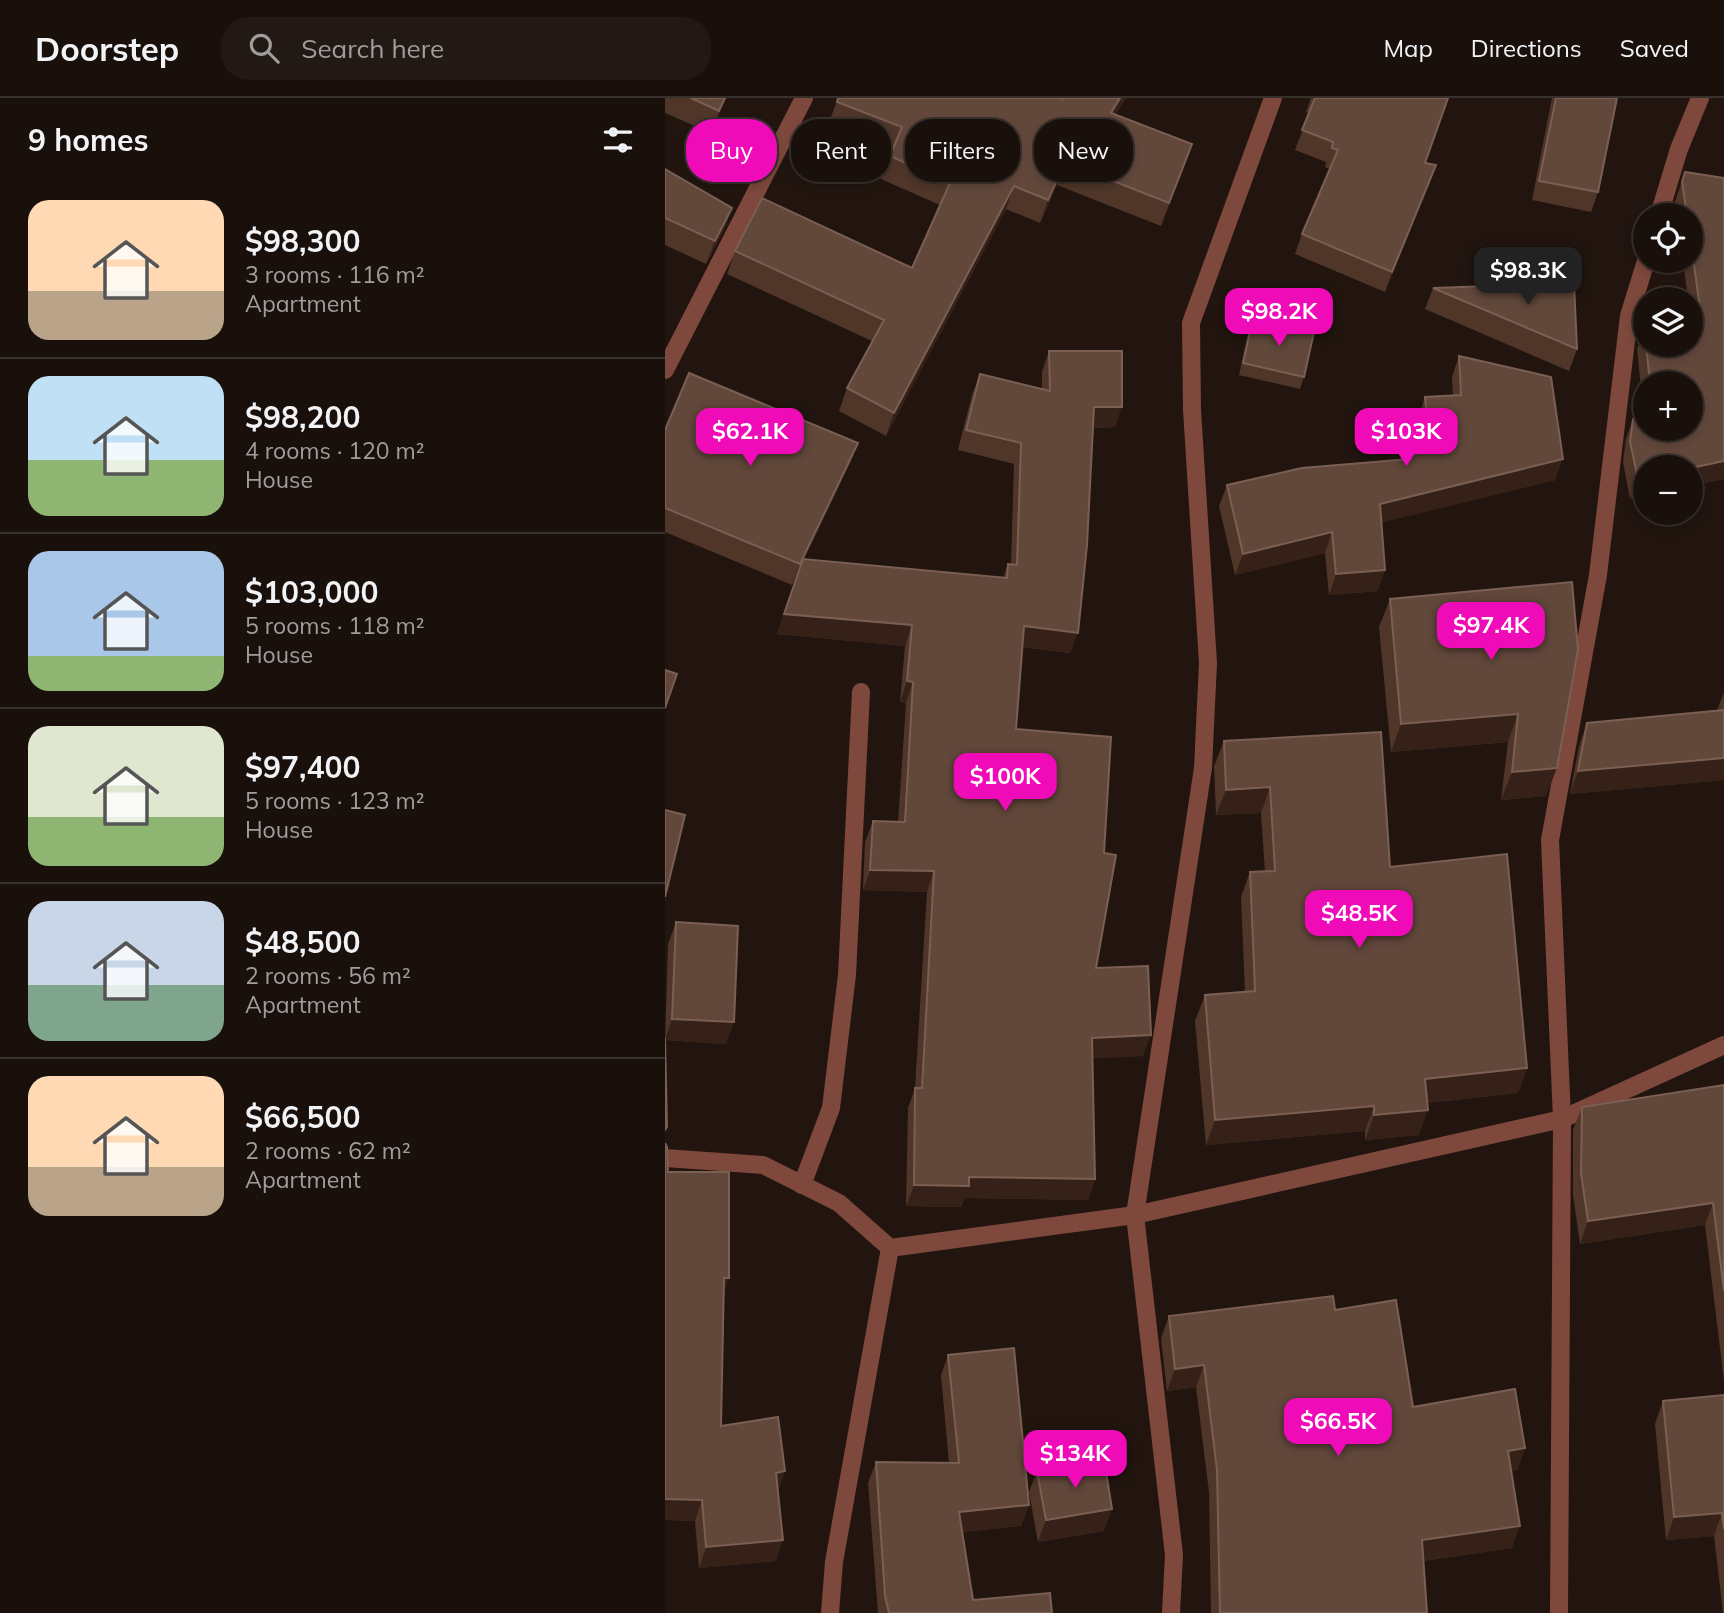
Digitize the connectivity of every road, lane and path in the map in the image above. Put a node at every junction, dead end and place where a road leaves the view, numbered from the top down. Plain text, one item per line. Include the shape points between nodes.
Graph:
1 (804, 98) edge
2 (1273, 98) edge
3 (1700, 98) edge
4 (1663, 203) edge
5 (1642, 273) edge
6 (665, 370) edge
7 (861, 692) dead end
8 (1724, 1045) edge
9 (1562, 1119) junction
10 (665, 1158) edge
11 (802, 1185) junction
12 (1135, 1215) junction
13 (890, 1248) junction
14 (830, 1613) edge
15 (1171, 1613) edge
16 (1559, 1613) edge

1 - 6 street
2 - 12 street via 1191,323 1208,663 1203,768
3 - 4 street
5 - 9 street via 1629,316 1598,575 1550,840
7 - 11 street via 847,975 831,1108
8 - 9 street
9 - 12 street
9 - 16 street
10 - 11 street via 763,1165
11 - 13 street via 839,1203
12 - 13 street
12 - 15 street via 1174,1555
13 - 14 street via 834,1562

